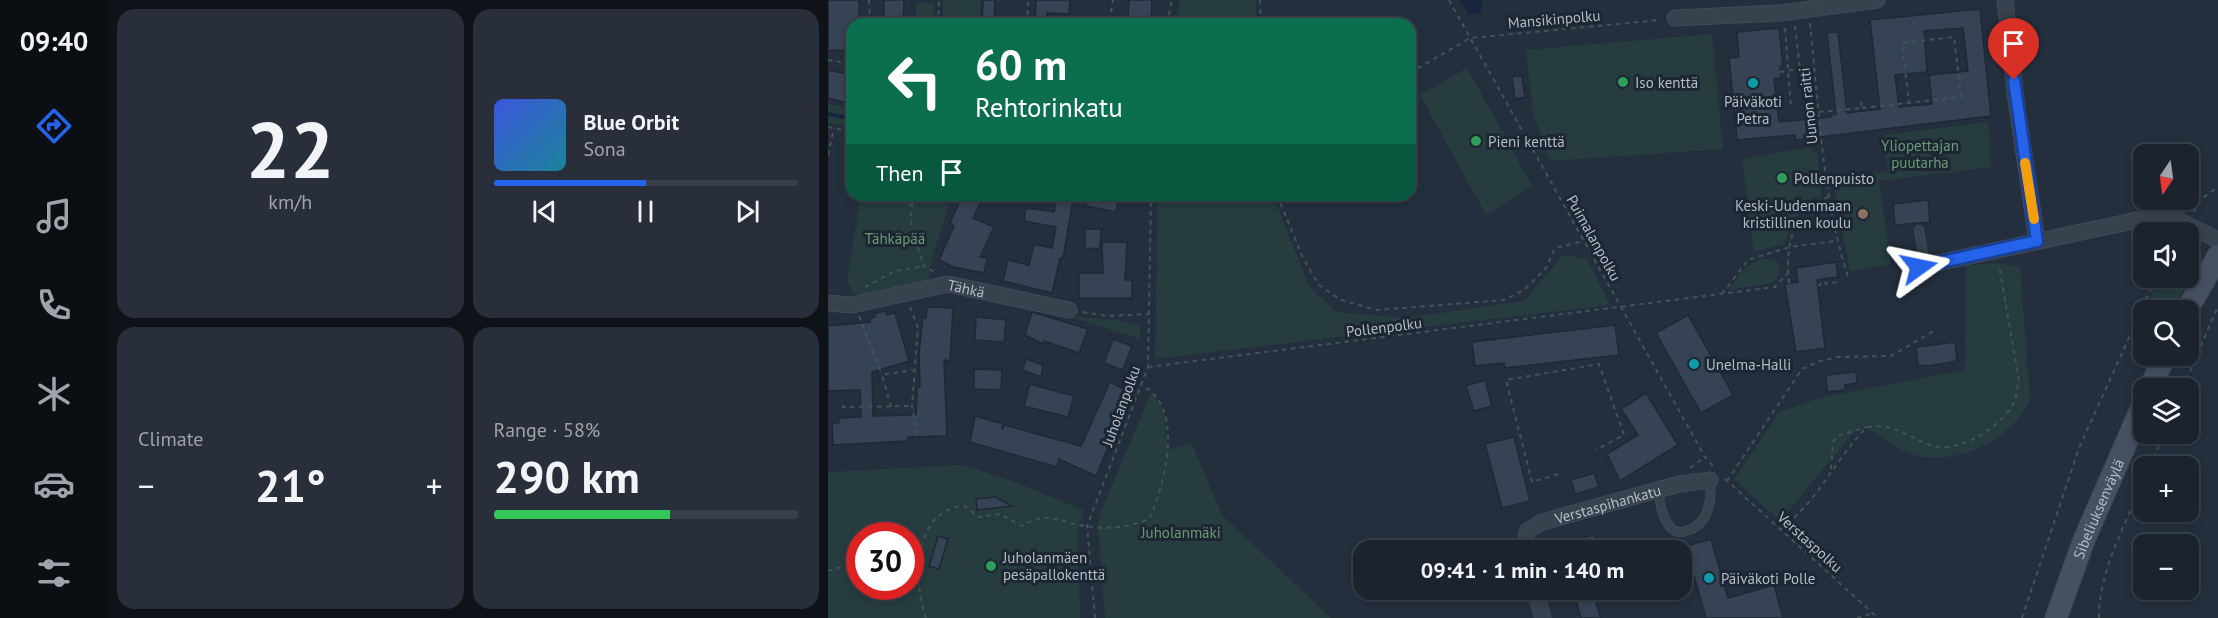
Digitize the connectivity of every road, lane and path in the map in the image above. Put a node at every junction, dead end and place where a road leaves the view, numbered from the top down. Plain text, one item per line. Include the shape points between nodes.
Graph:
1 (870, 0) edge
2 (939, 0) edge
3 (1028, 0) edge
4 (1113, 0) edge
5 (1172, 0) edge
6 (1260, 0) edge
7 (1449, 0) edge
8 (1877, 0) edge
9 (2005, 0) edge
10 (1795, 11) junction
11 (1055, 17) dead end
12 (870, 18) edge
13 (938, 18) edge
14 (1027, 18) edge
15 (1066, 18) edge
16 (1111, 18) edge
17 (1168, 18) edge
18 (1261, 18) edge
19 (1675, 18) joint
20 (1470, 38) junction
21 (828, 60) edge
22 (841, 62) dead end
23 (1814, 66) junction
24 (1800, 68) junction
25 (1416, 70) edge
26 (1789, 70) junction
27 (1780, 72) dead end
28 (1861, 101) dead end
29 (1909, 103) junction
30 (1791, 108) dead end
31 (1862, 108) junction
32 (1819, 112) junction
33 (828, 127) edge
34 (834, 128) junction
35 (846, 131) edge
36 (828, 155) edge
37 (2218, 187) edge
38 (1829, 197) junction
39 (908, 201) edge
40 (913, 201) edge
41 (1151, 201) edge
42 (1279, 201) edge
43 (910, 206) junction
44 (2185, 222) edge
45 (2189, 222) edge
46 (2199, 229) edge
47 (1919, 230) dead end
48 (2218, 240) edge
49 (1584, 241) junction
50 (1836, 241) junction
51 (2037, 241) junction
52 (1790, 247) junction
53 (2218, 256) edge
54 (1999, 265) dead end
55 (924, 266) junction
56 (1922, 266) joint
57 (1788, 273) junction
58 (1849, 280) dead end
59 (1838, 282) dead end
60 (1789, 283) dead end
61 (948, 284) junction
62 (1826, 284) dead end
63 (864, 287) dead end
64 (2150, 288) edge
65 (904, 294) junction
66 (1722, 294) junction
67 (2146, 296) junction
68 (2148, 300) edge
69 (2193, 300) edge
70 (828, 303) edge
71 (855, 304) junction
72 (2218, 306) edge
73 (1622, 308) junction
74 (1069, 310) joint
75 (1149, 314) junction
76 (1935, 330) dead end
77 (1148, 367) junction
78 (913, 370) junction
79 (882, 375) junction
80 (2187, 378) edge
81 (1143, 386) junction
82 (843, 405) dead end
83 (891, 406) junction
84 (912, 406) junction
85 (1867, 427) junction
86 (2133, 427) edge
87 (917, 434) dead end
88 (1596, 450) dead end
89 (1831, 469) junction
90 (1558, 474) dead end
91 (1710, 480) joint
92 (1727, 481) junction
93 (1658, 491) junction
94 (2133, 507) edge
95 (1087, 526) junction
96 (1780, 529) junction
97 (1524, 540) edge
98 (924, 542) edge
99 (846, 565) edge
100 (828, 571) edge
101 (922, 600) edge
102 (1538, 600) edge
103 (1873, 613) junction
104 (926, 618) edge
105 (1095, 618) edge
106 (1543, 618) edge
107 (1857, 618) edge
108 (1878, 618) edge
109 (2022, 618) edge
110 (2056, 618) edge
111 (2099, 618) edge

1 - 12 path
2 - 13 path
3 - 14 path
4 - 16 path
5 - 17 path
6 - 18 path
7 - 20 path, Puimalanpolku
8 - 10 street
9 - 51 street
10 - 19 street
10 - 23 path, Uunon raitti
10 - 24 path
10 - 26 path
11 - 15 path
19 - 20 path, Mansikinpolku
20 - 25 path
20 - 49 path, Puimalanpolku
21 - 22 path
23 - 24 path
23 - 32 path, Uunon raitti
24 - 26 path
26 - 27 path
26 - 30 path
28 - 31 path
29 - 29 path via 1961,97 1954,37 1902,43
29 - 31 path
31 - 32 path
32 - 38 path, Uunon raitti
33 - 34 path
34 - 35 path
34 - 36 path
37 - 45 path via 2201,198
38 - 50 path, Uunon raitti
38 - 52 path via 1803,214 1793,230
39 - 43 path
40 - 43 path
41 - 75 path, Juholanpolku
42 - 49 path via 1319,285 1341,300 1377,310 1504,300 1524,290 1546,268 1555,249
43 - 55 path
44 - 51 street via 2174,218 2142,219
46 - 48 street
47 - 56 lane
49 - 73 path, Puimalanpolku
50 - 52 path
50 - 58 path, Uunon raitti
51 - 56 street
52 - 57 path
52 - 66 path via 1748,260
53 - 69 main road
54 - 85 path via 2019,381 2015,400 2005,415 1976,438 1942,447 1893,427
55 - 61 path
55 - 63 path via 895,271
57 - 60 path
57 - 66 path, Pollenpolku via 1775,287
59 - 62 path
61 - 65 street, Tähkä
61 - 74 street, Tähkä
64 - 67 path
65 - 71 street, Tähkä
65 - 78 path via 918,327
66 - 73 path, Pollenpolku
67 - 68 path
67 - 109 path via 2079,448
70 - 71 street, Tähkä
71 - 79 path
72 - 80 path
73 - 77 path, Pollenpolku
73 - 92 path, Puimalanpolku via 1705,457
74 - 75 path via 1109,316
75 - 77 path, Juholanpolku
76 - 92 path via 1891,356 1839,357 1802,369
77 - 81 path, Juholanpolku
78 - 79 path
78 - 84 path
79 - 83 path
81 - 95 path, Juholanpolku
81 - 95 path via 1152,390 1164,413 1169,456 1158,500 1149,519 1126,528
82 - 83 path
83 - 84 path
84 - 87 path
85 - 89 path
85 - 89 path via 1837,436
86 - 110 main road, Sibeliuksenväylä via 2084,540
88 - 90 path via 1624,435 1599,364 1506,380 1532,482
89 - 96 path via 1816,495
91 - 93 street, Verstaspihankatu
91 - 93 lane via 1706,514 1697,528 1682,533 1671,528 1664,516
92 - 96 path, Verstaspolku
93 - 97 street, Verstaspihankatu via 1532,527
94 - 111 path via 2099,599
95 - 98 path via 1045,516 1022,526 1000,514 978,517 965,506 956,506 940,515
95 - 105 path, Juholanpolku
96 - 103 path, Verstaspolku
99 - 100 path
101 - 104 path
102 - 106 street
103 - 107 path
103 - 108 path, Verstaspolku

